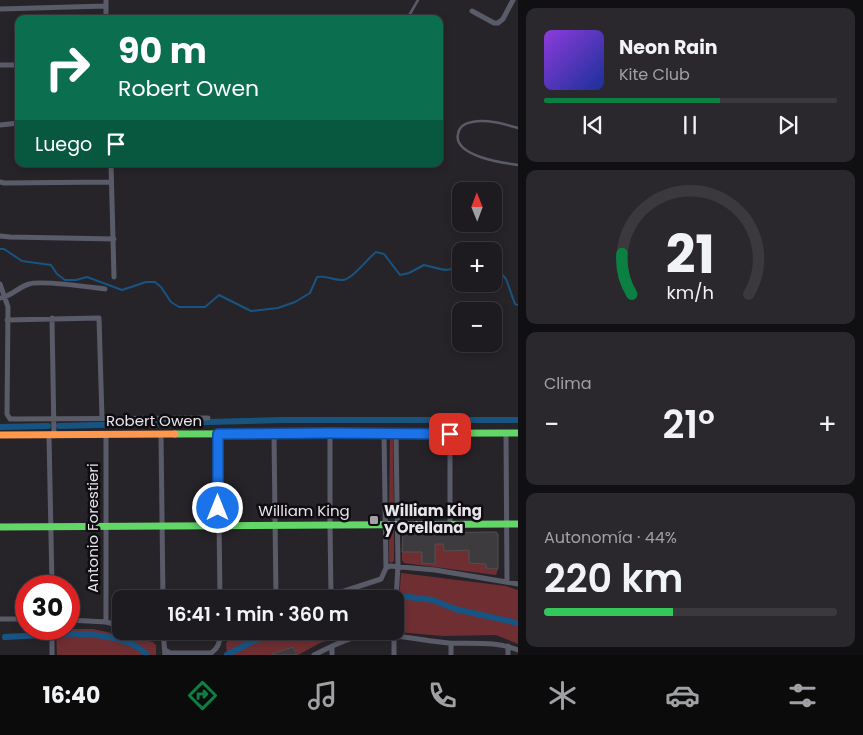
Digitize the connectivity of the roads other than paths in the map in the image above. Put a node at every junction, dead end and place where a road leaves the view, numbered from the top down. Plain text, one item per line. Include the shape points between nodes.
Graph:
1 (418, 0) edge
2 (513, 0) edge
3 (106, 3) edge
4 (0, 9) edge
5 (472, 11) dead end
6 (409, 15) edge
7 (0, 65) edge
8 (15, 65) edge
9 (15, 123) edge
10 (0, 125) edge
11 (518, 128) edge
12 (518, 165) edge
13 (111, 167) edge
14 (0, 182) edge
15 (111, 182) junction
16 (0, 236) edge
17 (114, 239) junction
18 (114, 276) dead end
19 (0, 284) edge
20 (105, 289) dead end
21 (2, 298) edge
22 (52, 318) junction
23 (7, 320) junction
24 (102, 418) junction
25 (208, 418) dead end
26 (54, 419) junction
27 (330, 433) junction
28 (518, 433) edge
29 (218, 434) junction
30 (274, 434) junction
31 (384, 434) junction
32 (396, 434) junction
33 (450, 434) junction
34 (506, 434) junction
35 (0, 435) edge
36 (106, 435) junction
37 (161, 435) junction
38 (51, 436) junction
39 (506, 524) junction
40 (518, 524) edge
41 (274, 525) junction
42 (330, 525) junction
43 (385, 525) junction
44 (397, 525) junction
45 (450, 525) junction
46 (106, 526) junction
47 (162, 526) junction
48 (219, 526) junction
49 (0, 527) edge
50 (51, 527) junction
51 (398, 566) junction
52 (386, 568) junction
53 (52, 575) edge
54 (507, 582) junction
55 (518, 584) edge
56 (163, 590) edge
57 (220, 590) edge
58 (276, 590) edge
59 (331, 590) edge
60 (347, 590) edge
61 (397, 590) edge
62 (0, 619) edge
63 (15, 619) edge
64 (80, 621) edge
65 (106, 622) junction
66 (112, 624) edge
67 (404, 635) edge
68 (52, 640) edge
69 (220, 640) edge
70 (348, 640) edge
71 (394, 640) edge
72 (451, 643) junction
73 (332, 646) junction
74 (508, 646) junction
75 (518, 650) edge
76 (165, 652) edge
77 (52, 655) edge
78 (314, 655) edge
79 (332, 655) edge
80 (394, 655) edge
81 (451, 655) edge
82 (508, 655) edge

1 - 6 lane
2 - 5 street via 498,23
3 - 4 street
7 - 8 street
9 - 10 street
11 - 12 lane via 492,122 471,122 460,128 458,134 461,146 472,154
13 - 15 street
14 - 15 street
15 - 17 street
16 - 17 street
17 - 18 street
19 - 21 street
20 - 21 street via 29,284
21 - 23 street via 8,308
22 - 23 street
22 - 24 street via 99,318
22 - 26 street
23 - 26 street via 7,414 10,419
24 - 25 street
24 - 26 street
26 - 38 street
27 - 30 street, Robert Owen
27 - 31 street, Robert Owen
27 - 42 street
28 - 34 street, Robert Owen
29 - 30 street, Robert Owen
29 - 37 street, Robert Owen
29 - 48 street
30 - 41 street
31 - 32 street, Robert Owen
31 - 43 street
32 - 33 street, Robert Owen
32 - 44 street
33 - 34 street, Robert Owen
33 - 45 street
34 - 39 street
35 - 38 street, Robert Owen
36 - 37 street, Robert Owen
36 - 38 street, Robert Owen
36 - 46 street, Antonio Forestieri
37 - 47 street
38 - 50 street
39 - 40 street, William King
39 - 45 street, William King
39 - 54 street
41 - 42 street, William King
41 - 48 street, William King
41 - 58 street
42 - 43 street, William King
42 - 59 street
43 - 44 street, William King
43 - 52 street
44 - 45 street, William King
44 - 51 street
46 - 47 street, William King
46 - 50 street, William King
46 - 65 street, Antonio Forestieri
47 - 48 street, William King
47 - 56 street
48 - 57 street
49 - 50 street, William King
50 - 53 street
51 - 52 street
51 - 54 street
51 - 61 street
52 - 60 street via 382,579
54 - 55 street
62 - 63 street
64 - 65 street
65 - 66 street
67 - 72 street
68 - 77 street
69 - 76 street via 211,653
70 - 73 street
71 - 80 street
72 - 74 street
72 - 81 street
73 - 78 street
73 - 79 street
74 - 75 street
74 - 82 street

